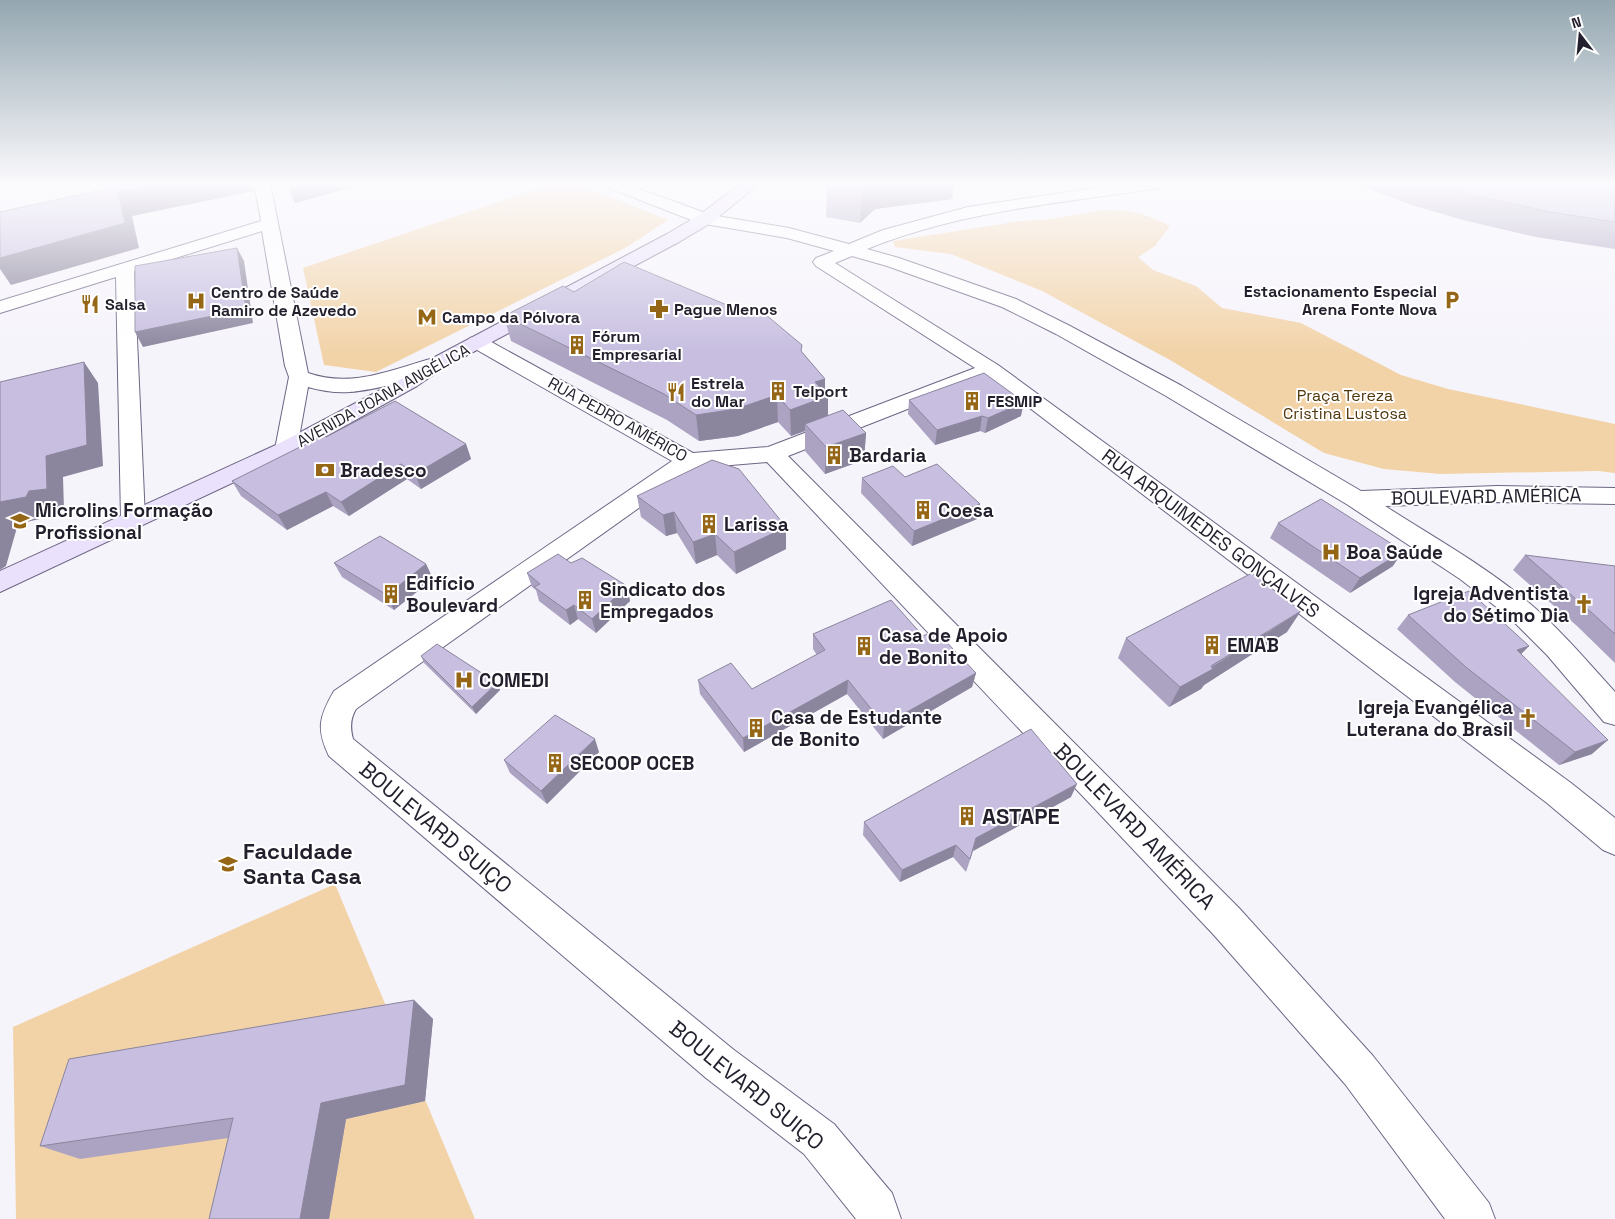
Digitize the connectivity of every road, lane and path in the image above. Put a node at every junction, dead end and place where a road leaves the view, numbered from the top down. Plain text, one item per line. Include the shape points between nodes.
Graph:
1 (218, 240) edge
2 (273, 240) edge
3 (669, 240) edge
4 (816, 240) edge
5 (874, 240) edge
6 (851, 249) junction
7 (125, 268) junction
8 (0, 306) edge
9 (477, 342) junction
10 (438, 363) junction
11 (991, 369) junction
12 (299, 377) junction
13 (286, 449) junction
14 (772, 454) junction
15 (690, 461) junction
16 (1615, 496) edge
17 (1357, 499) junction
18 (133, 519) junction
19 (0, 582) edge
20 (1615, 713) edge
21 (1615, 840) edge
22 (879, 1219) edge
23 (1473, 1219) edge

1 - 7 street
2 - 12 street
3 - 9 main road, AVENIDA JOANA ANGÉLICA
4 - 6 street
5 - 6 street
6 - 11 street, RUA ARQUIMEDES GONÇALVES via 822,262
6 - 17 street via 946,279 1018,308 1174,391
7 - 8 street
7 - 18 street
9 - 10 main road, AVENIDA JOANA ANGÉLICA
9 - 15 street, RUA PEDRO AMÉRICO
10 - 12 street via 397,377 353,386 314,384
10 - 13 main road, AVENIDA JOANA ANGÉLICA via 410,382
11 - 14 street, RUA PEDRO AMÉRICO
11 - 21 street, RUA ARQUIMEDES GONÇALVES via 1559,793
12 - 13 street
13 - 18 main road, AVENIDA JOANA ANGÉLICA
14 - 15 street, RUA PEDRO AMÉRICO
14 - 23 street, BOULEVARD AMÉRICA via 1226,920 1359,1070
15 - 22 street, BOULEVARD SUIÇO via 345,700 333,729 340,748 720,1064 820,1139 876,1209
16 - 17 street, BOULEVARD AMÉRICA via 1497,494
17 - 20 street via 1469,572 1518,609 1557,647
18 - 19 main road, AVENIDA JOANA ANGÉLICA

